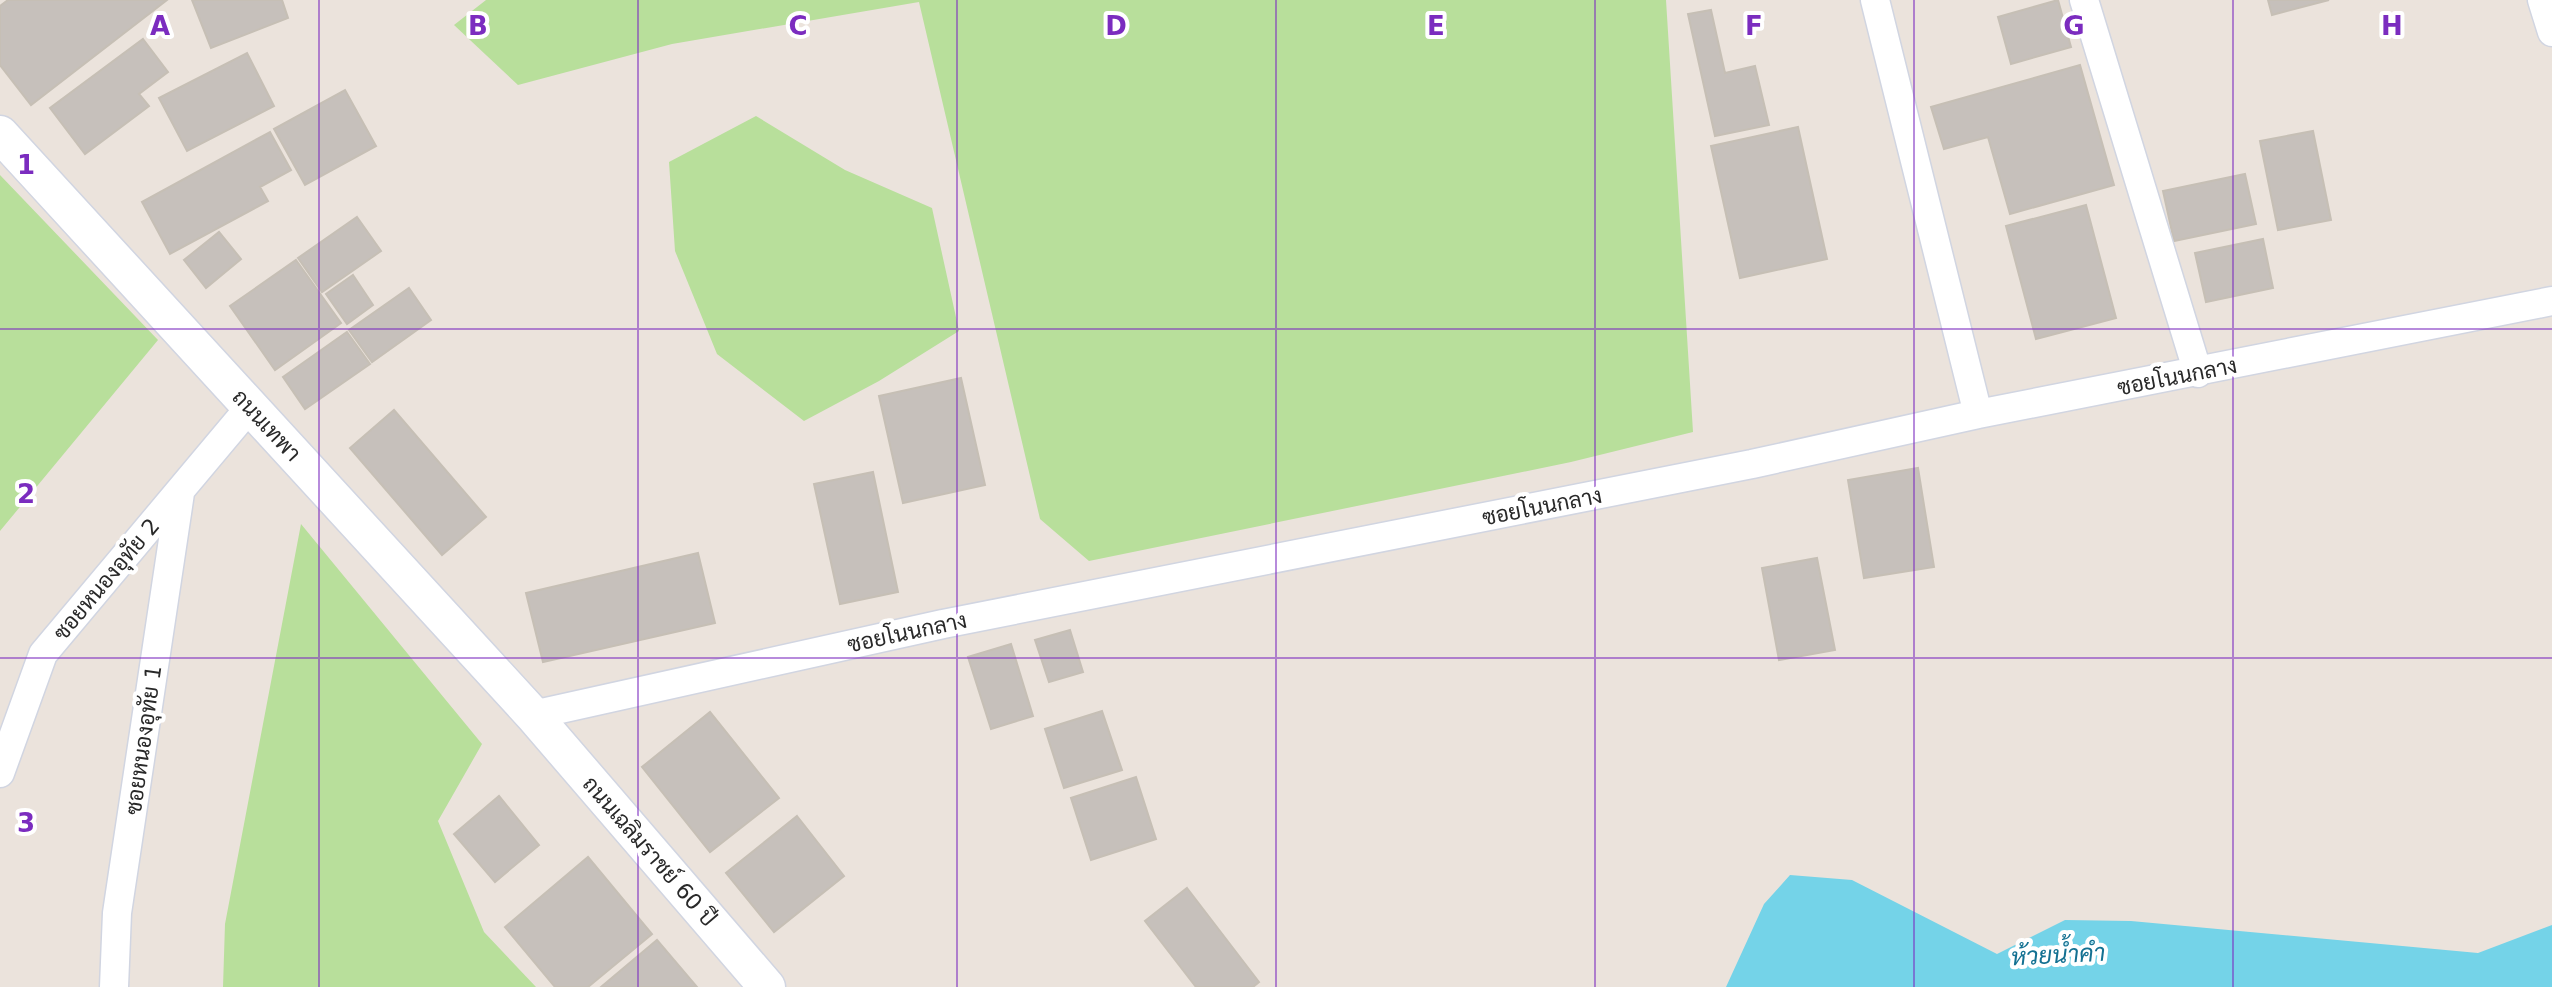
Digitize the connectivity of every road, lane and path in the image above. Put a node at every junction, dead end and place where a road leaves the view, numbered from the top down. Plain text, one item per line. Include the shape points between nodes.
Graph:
1 (1875, 0) edge
2 (2084, 0) edge
3 (2542, 0) edge
4 (2552, 32) edge
5 (0, 134) edge
6 (2552, 301) edge
7 (2198, 373) junction
8 (250, 407) junction
9 (1978, 414) junction
10 (180, 493) junction
11 (533, 715) junction
12 (0, 773) edge
13 (114, 987) edge
14 (767, 987) edge

1 - 9 street
2 - 7 street
3 - 4 street
5 - 8 street, ถนนเทพา
6 - 7 street, ซอยโนนกลาง
7 - 9 street, ซอยโนนกลาง
8 - 10 street, ซอยหนองอุทัย 2
8 - 11 street, ถนนเทพา
9 - 11 street, ซอยโนนกลาง via 1752,464 943,624
10 - 12 street, ซอยหนองอุทัย 2 via 43,654
10 - 13 street, ซอยหนองอุทัย 1 via 117,913
11 - 14 street, ถนนเฉลิมราชย์ 60 ปี

